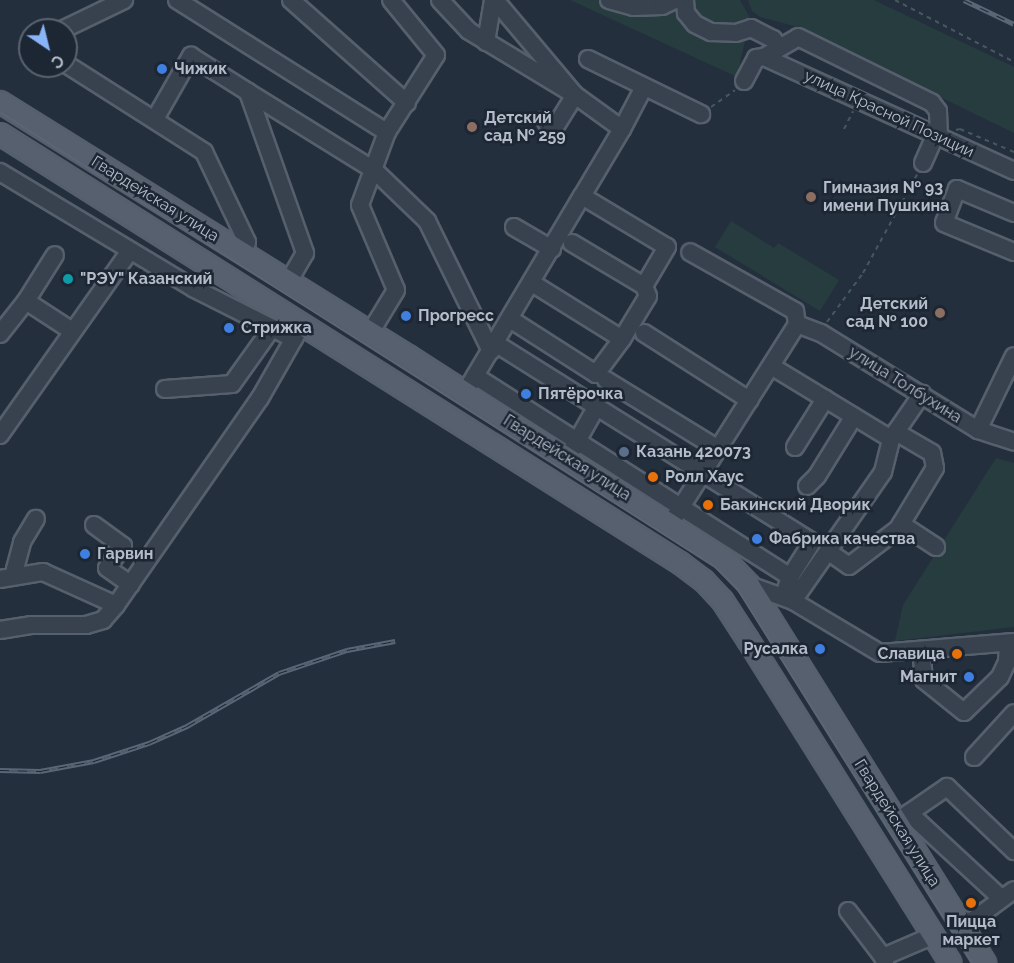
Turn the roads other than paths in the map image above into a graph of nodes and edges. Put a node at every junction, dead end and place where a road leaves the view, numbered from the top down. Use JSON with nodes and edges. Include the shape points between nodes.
{"nodes":[{"id":1,"x":124,"y":0,"type":"edge"},
{"id":2,"x":177,"y":0,"type":"edge"},
{"id":3,"x":291,"y":0,"type":"edge"},
{"id":4,"x":391,"y":0,"type":"edge"},
{"id":5,"x":440,"y":0,"type":"edge"},
{"id":6,"x":494,"y":0,"type":"edge"},
{"id":7,"x":609,"y":0,"type":"edge"},
{"id":8,"x":675,"y":0,"type":"edge"},
{"id":9,"x":685,"y":0,"type":"edge"},
{"id":10,"x":78,"y":22,"type":"edge"},
{"id":11,"x":486,"y":42,"type":"junction"},
{"id":12,"x":779,"y":47,"type":"junction"},
{"id":13,"x":764,"y":57,"type":"junction"},
{"id":14,"x":588,"y":59,"type":"dead end"},
{"id":15,"x":78,"y":71,"type":"edge"},
{"id":16,"x":744,"y":81,"type":"road end"},
{"id":17,"x":644,"y":87,"type":"junction"},
{"id":18,"x":248,"y":92,"type":"junction"},
{"id":19,"x":575,"y":95,"type":"junction"},
{"id":20,"x":0,"y":102,"type":"edge"},
{"id":21,"x":407,"y":103,"type":"junction"},
{"id":22,"x":701,"y":114,"type":"road end"},
{"id":23,"x":155,"y":119,"type":"junction"},
{"id":24,"x":545,"y":120,"type":"dead end"},
{"id":25,"x":622,"y":129,"type":"junction"},
{"id":26,"x":387,"y":132,"type":"junction"},
{"id":27,"x":0,"y":134,"type":"edge"},
{"id":28,"x":937,"y":137,"type":"junction"},
{"id":29,"x":923,"y":163,"type":"road end"},
{"id":30,"x":374,"y":170,"type":"junction"},
{"id":31,"x":1014,"y":171,"type":"edge"},
{"id":32,"x":0,"y":172,"type":"edge"},
{"id":33,"x":582,"y":196,"type":"junction"},
{"id":34,"x":1014,"y":213,"type":"edge"},
{"id":35,"x":514,"y":227,"type":"dead end"},
{"id":36,"x":572,"y":243,"type":"dead end"},
{"id":37,"x":552,"y":249,"type":"junction"},
{"id":38,"x":130,"y":251,"type":"junction"},
{"id":39,"x":690,"y":252,"type":"dead end"},
{"id":40,"x":1014,"y":252,"type":"edge"},
{"id":41,"x":242,"y":254,"type":"junction"},
{"id":42,"x":55,"y":255,"type":"dead end"},
{"id":43,"x":288,"y":282,"type":"junction"},
{"id":44,"x":532,"y":282,"type":"junction"},
{"id":45,"x":644,"y":286,"type":"junction"},
{"id":46,"x":318,"y":300,"type":"junction"},
{"id":47,"x":26,"y":301,"type":"junction"},
{"id":48,"x":510,"y":319,"type":"junction"},
{"id":49,"x":797,"y":324,"type":"junction"},
{"id":50,"x":273,"y":328,"type":"junction"},
{"id":51,"x":72,"y":331,"type":"junction"},
{"id":52,"x":297,"y":332,"type":"junction"},
{"id":53,"x":370,"y":333,"type":"junction"},
{"id":54,"x":644,"y":333,"type":"dead end"},
{"id":55,"x":0,"y":334,"type":"edge"},
{"id":56,"x":622,"y":339,"type":"junction"},
{"id":57,"x":493,"y":347,"type":"junction"},
{"id":58,"x":1014,"y":356,"type":"edge"},
{"id":59,"x":771,"y":366,"type":"junction"},
{"id":60,"x":606,"y":380,"type":"dead end"},
{"id":61,"x":470,"y":385,"type":"junction"},
{"id":62,"x":165,"y":389,"type":"dead end"},
{"id":63,"x":922,"y":394,"type":"junction"},
{"id":64,"x":825,"y":399,"type":"junction"},
{"id":65,"x":749,"y":400,"type":"junction"},
{"id":66,"x":597,"y":406,"type":"junction"},
{"id":67,"x":854,"y":416,"type":"junction"},
{"id":68,"x":978,"y":430,"type":"junction"},
{"id":69,"x":0,"y":435,"type":"edge"},
{"id":70,"x":894,"y":435,"type":"junction"},
{"id":71,"x":1014,"y":442,"type":"edge"},
{"id":72,"x":795,"y":447,"type":"dead end"},
{"id":73,"x":718,"y":449,"type":"junction"},
{"id":74,"x":572,"y":450,"type":"junction"},
{"id":75,"x":704,"y":472,"type":"junction"},
{"id":76,"x":807,"y":486,"type":"dead end"},
{"id":77,"x":676,"y":516,"type":"junction"},
{"id":78,"x":36,"y":519,"type":"dead end"},
{"id":79,"x":901,"y":524,"type":"junction"},
{"id":80,"x":94,"y":525,"type":"dead end"},
{"id":81,"x":936,"y":547,"type":"dead end"},
{"id":82,"x":829,"y":552,"type":"junction"},
{"id":83,"x":8,"y":577,"type":"edge"},
{"id":84,"x":790,"y":577,"type":"junction"},
{"id":85,"x":130,"y":585,"type":"junction"},
{"id":86,"x":748,"y":585,"type":"junction"},
{"id":87,"x":788,"y":598,"type":"junction"},
{"id":88,"x":116,"y":604,"type":"junction"},
{"id":89,"x":0,"y":630,"type":"edge"},
{"id":90,"x":1011,"y":642,"type":"edge"},
{"id":91,"x":921,"y":650,"type":"junction"},
{"id":92,"x":1014,"y":713,"type":"edge"},
{"id":93,"x":974,"y":757,"type":"dead end"},
{"id":94,"x":903,"y":817,"type":"junction"},
{"id":95,"x":1014,"y":851,"type":"edge"},
{"id":96,"x":1009,"y":895,"type":"edge"},
{"id":97,"x":848,"y":910,"type":"dead end"},
{"id":98,"x":958,"y":920,"type":"junction"},
{"id":99,"x":934,"y":935,"type":"junction"},
{"id":100,"x":884,"y":960,"type":"edge"},
{"id":101,"x":951,"y":963,"type":"edge"},
{"id":102,"x":985,"y":963,"type":"edge"}],
"edges":[{"from":1,"to":10,"type":"street"},
{"from":2,"to":26,"type":"street"},
{"from":3,"to":21,"type":"street"},
{"from":4,"to":21,"type":"street","via":[[436,55]]},
{"from":5,"to":11,"type":"street"},
{"from":6,"to":11,"type":"street"},
{"from":6,"to":19,"type":"street"},
{"from":7,"to":8,"type":"street","via":[[633,7],[662,6]]},
{"from":9,"to":12,"type":"street","via":[[686,14],[695,24],[711,32],[736,33],[751,28],[773,39]]},
{"from":11,"to":19,"type":"street"},
{"from":12,"to":13,"type":"street"},
{"from":12,"to":28,"type":"street","via":[[795,37],[802,38],[932,104],[938,111]]},
{"from":13,"to":16,"type":"street","via":[[754,60]]},
{"from":13,"to":28,"type":"street","name":"улица Красной Позиции"},
{"from":14,"to":17,"type":"street"},
{"from":15,"to":23,"type":"street"},
{"from":17,"to":22,"type":"street"},
{"from":17,"to":25,"type":"street"},
{"from":18,"to":23,"type":"street","via":[[191,56]]},
{"from":18,"to":30,"type":"street"},
{"from":18,"to":43,"type":"street","via":[[305,253]]},
{"from":19,"to":24,"type":"street","via":[[552,132]]},
{"from":19,"to":25,"type":"street"},
{"from":20,"to":41,"type":"main road","name":"Гвардейская улица"},
{"from":21,"to":26,"type":"street"},
{"from":23,"to":41,"type":"street","via":[[204,152],[247,242]]},
{"from":25,"to":33,"type":"street"},
{"from":26,"to":30,"type":"street"},
{"from":27,"to":52,"type":"main road","name":"Гвардейская улица"},
{"from":28,"to":29,"type":"street"},
{"from":28,"to":31,"type":"street","name":"улица Красной Позиции"},
{"from":30,"to":53,"type":"street","via":[[360,205],[396,290]]},
{"from":30,"to":57,"type":"street","via":[[428,221]]},
{"from":32,"to":38,"type":"street"},
{"from":33,"to":37,"type":"street"},
{"from":33,"to":45,"type":"street","via":[[667,247]]},
{"from":34,"to":40,"type":"street","via":[[957,189],[944,223]]},
{"from":35,"to":37,"type":"street"},
{"from":36,"to":45,"type":"street"},
{"from":37,"to":44,"type":"street"},
{"from":38,"to":50,"type":"street","via":[[192,288]]},
{"from":38,"to":51,"type":"street"},
{"from":39,"to":49,"type":"street","via":[[795,311]]},
{"from":41,"to":43,"type":"main road","name":"Гвардейская улица"},
{"from":42,"to":47,"type":"street"},
{"from":43,"to":46,"type":"main road","name":"Гвардейская улица"},
{"from":44,"to":48,"type":"street"},
{"from":44,"to":56,"type":"street"},
{"from":45,"to":56,"type":"street","via":[[648,296]]},
{"from":46,"to":52,"type":"main road"},
{"from":46,"to":53,"type":"main road","name":"Гвардейская улица"},
{"from":47,"to":51,"type":"street"},
{"from":47,"to":55,"type":"street"},
{"from":48,"to":56,"type":"street","via":[[596,374]]},
{"from":48,"to":57,"type":"street"},
{"from":49,"to":59,"type":"street"},
{"from":49,"to":63,"type":"street","name":"улица Толбухина","via":[[824,328]]},
{"from":50,"to":52,"type":"street"},
{"from":50,"to":62,"type":"street","via":[[232,384]]},
{"from":51,"to":69,"type":"street"},
{"from":52,"to":85,"type":"street","via":[[260,398]]},
{"from":52,"to":99,"type":"main road","name":"Гвардейская улица","via":[[704,580],[748,640]]},
{"from":53,"to":61,"type":"main road","name":"Гвардейская улица"},
{"from":54,"to":65,"type":"street"},
{"from":57,"to":61,"type":"street"},
{"from":57,"to":66,"type":"street"},
{"from":58,"to":68,"type":"street"},
{"from":59,"to":64,"type":"street"},
{"from":59,"to":65,"type":"street"},
{"from":60,"to":73,"type":"street"},
{"from":61,"to":74,"type":"main road","name":"Гвардейская улица"},
{"from":63,"to":68,"type":"street","name":"улица Толбухина"},
{"from":63,"to":70,"type":"street"},
{"from":64,"to":67,"type":"street"},
{"from":64,"to":72,"type":"street"},
{"from":65,"to":73,"type":"street"},
{"from":66,"to":74,"type":"street"},
{"from":66,"to":75,"type":"street"},
{"from":67,"to":70,"type":"street"},
{"from":67,"to":76,"type":"street"},
{"from":68,"to":71,"type":"street","name":"улица Толбухина"},
{"from":70,"to":79,"type":"street","via":[[933,453],[935,468]]},
{"from":70,"to":82,"type":"street","via":[[883,472]]},
{"from":73,"to":75,"type":"street"},
{"from":74,"to":77,"type":"main road","name":"Гвардейская улица"},
{"from":75,"to":77,"type":"street"},
{"from":75,"to":84,"type":"street","via":[[812,542]]},
{"from":77,"to":84,"type":"street"},
{"from":77,"to":86,"type":"main road","name":"Гвардейская улица"},
{"from":78,"to":83,"type":"street"},
{"from":79,"to":81,"type":"street"},
{"from":79,"to":82,"type":"street","via":[[849,566]]},
{"from":80,"to":85,"type":"street","via":[[123,546],[107,568]]},
{"from":82,"to":87,"type":"street"},
{"from":83,"to":88,"type":"street","via":[[43,572]]},
{"from":84,"to":87,"type":"street"},
{"from":85,"to":88,"type":"street"},
{"from":86,"to":87,"type":"street"},
{"from":86,"to":94,"type":"main road","name":"Гвардейская улица"},
{"from":87,"to":91,"type":"street","via":[[880,653]]},
{"from":88,"to":89,"type":"street","via":[[103,620],[86,625],[31,625]]},
{"from":90,"to":91,"type":"street"},
{"from":90,"to":91,"type":"street","via":[[1000,677],[964,712],[924,680]]},
{"from":92,"to":93,"type":"street"},
{"from":94,"to":95,"type":"street","via":[[947,787]]},
{"from":94,"to":96,"type":"street"},
{"from":94,"to":98,"type":"main road","name":"Гвардейская улица"},
{"from":96,"to":98,"type":"street","via":[[972,921]]},
{"from":97,"to":100,"type":"street"},
{"from":98,"to":99,"type":"main road"},
{"from":98,"to":102,"type":"main road","name":"Гвардейская улица"},
{"from":99,"to":100,"type":"street"},
{"from":99,"to":101,"type":"main road","name":"Гвардейская улица"}]}
